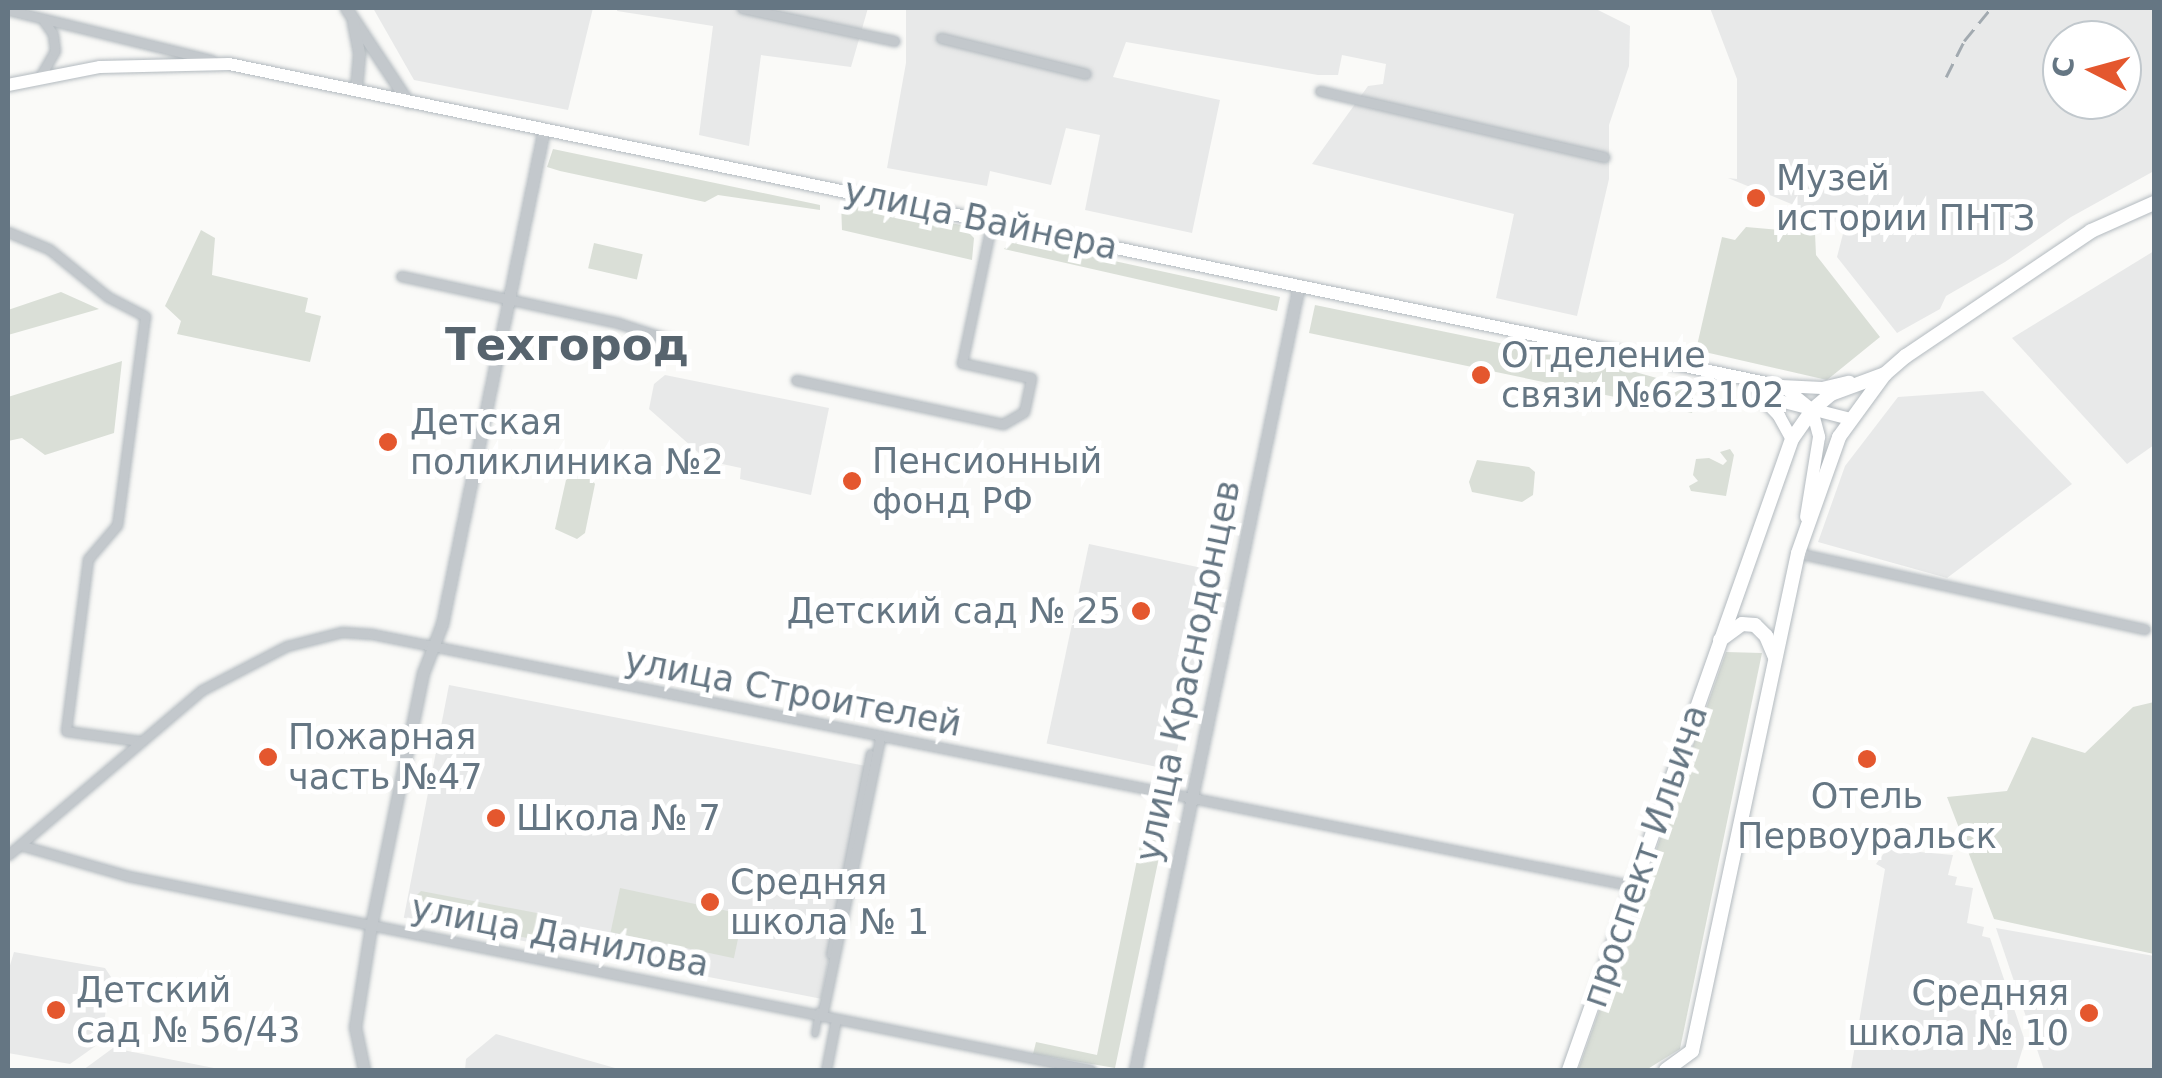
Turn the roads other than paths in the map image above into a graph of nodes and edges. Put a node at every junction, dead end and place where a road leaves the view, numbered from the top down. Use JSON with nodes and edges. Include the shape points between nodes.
{"nodes":[{"id":1,"x":742,"y":8,"type":"edge"},
{"id":2,"x":8,"y":10,"type":"edge"},
{"id":3,"x":349,"y":12,"type":"edge"},
{"id":4,"x":44,"y":21,"type":"junction"},
{"id":5,"x":942,"y":38,"type":"dead end"},
{"id":6,"x":894,"y":41,"type":"dead end"},
{"id":7,"x":229,"y":64,"type":"junction"},
{"id":8,"x":1086,"y":74,"type":"dead end"},
{"id":9,"x":40,"y":76,"type":"junction"},
{"id":10,"x":8,"y":85,"type":"edge"},
{"id":11,"x":356,"y":90,"type":"junction"},
{"id":12,"x":1320,"y":92,"type":"dead end"},
{"id":13,"x":408,"y":102,"type":"junction"},
{"id":14,"x":544,"y":129,"type":"junction"},
{"id":15,"x":1604,"y":157,"type":"dead end"},
{"id":16,"x":2154,"y":203,"type":"edge"},
{"id":17,"x":992,"y":220,"type":"junction"},
{"id":18,"x":8,"y":232,"type":"edge"},
{"id":19,"x":401,"y":276,"type":"dead end"},
{"id":20,"x":1299,"y":285,"type":"junction"},
{"id":21,"x":509,"y":300,"type":"junction"},
{"id":22,"x":670,"y":340,"type":"dead end"},
{"id":23,"x":1732,"y":374,"type":"junction"},
{"id":24,"x":1886,"y":374,"type":"junction"},
{"id":25,"x":796,"y":380,"type":"dead end"},
{"id":26,"x":1747,"y":383,"type":"junction"},
{"id":27,"x":1781,"y":386,"type":"junction"},
{"id":28,"x":1812,"y":410,"type":"junction"},
{"id":29,"x":1850,"y":419,"type":"junction"},
{"id":30,"x":1792,"y":439,"type":"junction"},
{"id":31,"x":1800,"y":546,"type":"junction"},
{"id":32,"x":2150,"y":630,"type":"edge"},
{"id":33,"x":1719,"y":641,"type":"junction"},
{"id":34,"x":432,"y":646,"type":"junction"},
{"id":35,"x":1775,"y":658,"type":"junction"},
{"id":36,"x":880,"y":738,"type":"junction"},
{"id":37,"x":139,"y":741,"type":"junction"},
{"id":38,"x":870,"y":753,"type":"dead end"},
{"id":39,"x":1189,"y":798,"type":"junction"},
{"id":40,"x":20,"y":845,"type":"junction"},
{"id":41,"x":8,"y":856,"type":"edge"},
{"id":42,"x":1633,"y":886,"type":"junction"},
{"id":43,"x":371,"y":926,"type":"junction"},
{"id":44,"x":820,"y":1016,"type":"junction"},
{"id":45,"x":836,"y":1019,"type":"junction"},
{"id":46,"x":815,"y":1034,"type":"dead end"},
{"id":47,"x":1692,"y":1051,"type":"junction"},
{"id":48,"x":364,"y":1070,"type":"edge"},
{"id":49,"x":826,"y":1070,"type":"edge"},
{"id":50,"x":1091,"y":1070,"type":"edge"},
{"id":51,"x":1135,"y":1070,"type":"edge"},
{"id":52,"x":1569,"y":1070,"type":"edge"},
{"id":53,"x":1666,"y":1070,"type":"edge"},
{"id":54,"x":1686,"y":1070,"type":"edge"}],
"edges":[{"from":1,"to":6,"type":"street"},
{"from":2,"to":4,"type":"street","name":"улица Вайнера"},
{"from":3,"to":11,"type":"street","via":[[359,54]]},
{"from":3,"to":13,"type":"street"},
{"from":4,"to":7,"type":"street","name":"улица Вайнера"},
{"from":4,"to":9,"type":"street","via":[[55,51]]},
{"from":5,"to":8,"type":"street"},
{"from":7,"to":9,"type":"main road","name":"улица Вайнера","via":[[100,66]]},
{"from":7,"to":11,"type":"main road","name":"улица Вайнера"},
{"from":9,"to":10,"type":"main road","name":"улица Вайнера"},
{"from":11,"to":13,"type":"main road","name":"улица Вайнера"},
{"from":12,"to":15,"type":"street"},
{"from":13,"to":14,"type":"main road","name":"улица Вайнера"},
{"from":14,"to":17,"type":"main road","name":"улица Вайнера"},
{"from":14,"to":21,"type":"street"},
{"from":16,"to":24,"type":"main road","via":[[2091,232],[2004,286]]},
{"from":17,"to":20,"type":"main road","name":"улица Вайнера"},
{"from":17,"to":25,"type":"street","via":[[962,364],[1031,378],[1024,412],[1003,424]]},
{"from":18,"to":37,"type":"street","via":[[49,249],[108,297],[145,316],[117,525],[88,559],[66,731]]},
{"from":19,"to":21,"type":"street"},
{"from":20,"to":23,"type":"main road","name":"улица Вайнера"},
{"from":20,"to":39,"type":"street","name":"улица Краснодонцев"},
{"from":21,"to":22,"type":"street"},
{"from":21,"to":34,"type":"street"},
{"from":23,"to":26,"type":"main road","name":"улица Вайнера"},
{"from":23,"to":27,"type":"main road","name":"улица Вайнера"},
{"from":24,"to":27,"type":"main road","name":"улица Вайнера","via":[[1822,388]]},
{"from":24,"to":28,"type":"main road","name":"проспект Ильича","via":[[1838,390]]},
{"from":24,"to":29,"type":"main road","name":"проспект Ильича"},
{"from":26,"to":28,"type":"main road","name":"улица Вайнера"},
{"from":26,"to":30,"type":"main road"},
{"from":27,"to":28,"type":"main road"},
{"from":28,"to":29,"type":"main road","name":"улица Вайнера"},
{"from":28,"to":30,"type":"main road","name":"проспект Ильича"},
{"from":28,"to":31,"type":"main road","name":"проспект Ильича","via":[[1820,437]]},
{"from":29,"to":31,"type":"main road","name":"проспект Ильича"},
{"from":30,"to":33,"type":"main road","name":"проспект Ильича"},
{"from":31,"to":32,"type":"street"},
{"from":31,"to":35,"type":"main road","name":"проспект Ильича"},
{"from":33,"to":35,"type":"main road","via":[[1742,624],[1755,625]]},
{"from":33,"to":42,"type":"main road","name":"проспект Ильича"},
{"from":34,"to":36,"type":"street","name":"улица Строителей"},
{"from":34,"to":37,"type":"street","name":"улица Строителей","via":[[342,632],[311,638],[202,690]]},
{"from":34,"to":43,"type":"street"},
{"from":35,"to":47,"type":"main road","name":"проспект Ильича"},
{"from":36,"to":39,"type":"street","name":"улица Строителей"},
{"from":36,"to":44,"type":"street"},
{"from":37,"to":40,"type":"street","name":"улица Строителей"},
{"from":38,"to":44,"type":"street"},
{"from":39,"to":42,"type":"street","name":"улица Строителей"},
{"from":39,"to":51,"type":"street","name":"улица Краснодонцев"},
{"from":40,"to":41,"type":"street","name":"улица Строителей"},
{"from":40,"to":43,"type":"street","name":"улица Данилова","via":[[128,876]]},
{"from":42,"to":52,"type":"main road","name":"проспект Ильича"},
{"from":43,"to":44,"type":"street","name":"улица Данилова"},
{"from":43,"to":48,"type":"street","via":[[355,1027]]},
{"from":44,"to":45,"type":"street","name":"улица Данилова"},
{"from":44,"to":46,"type":"street"},
{"from":45,"to":49,"type":"street"},
{"from":45,"to":50,"type":"street","name":"улица Данилова"},
{"from":47,"to":53,"type":"main road"},
{"from":47,"to":54,"type":"main road","name":"проспект Ильича"}]}
